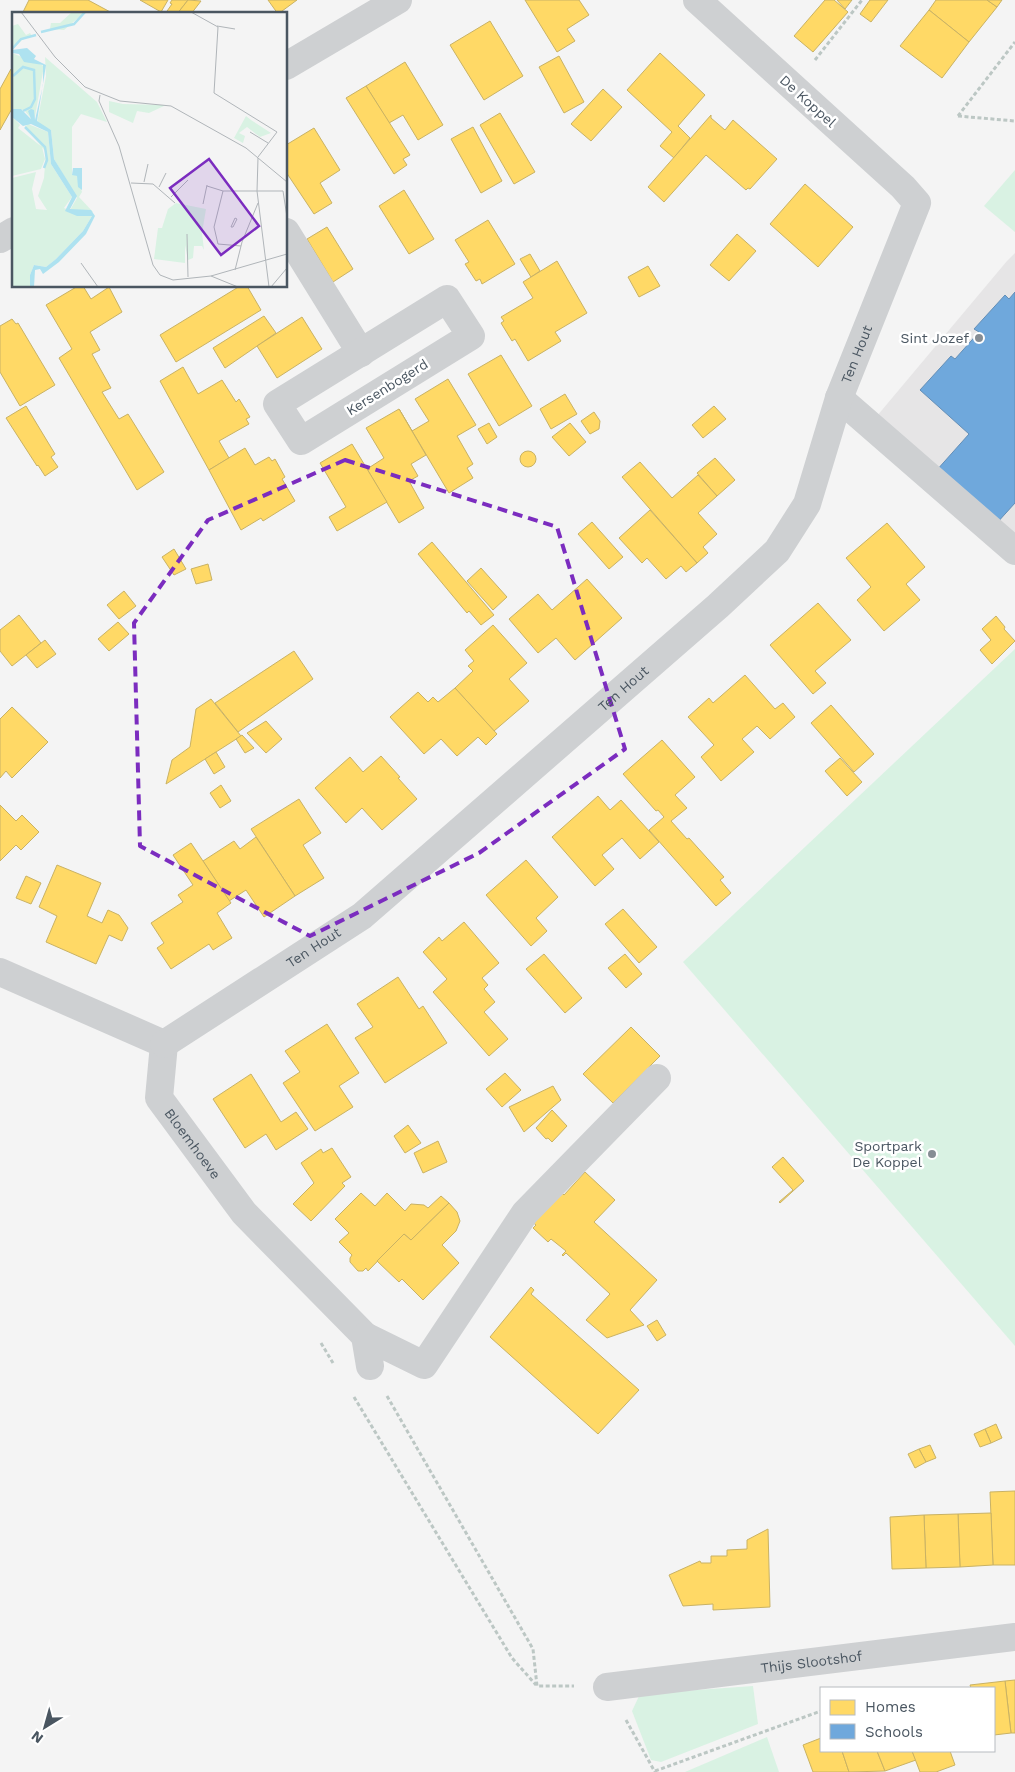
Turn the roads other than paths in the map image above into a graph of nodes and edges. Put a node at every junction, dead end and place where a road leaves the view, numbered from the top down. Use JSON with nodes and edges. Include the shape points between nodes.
{"nodes":[{"id":1,"x":398,"y":0,"type":"edge"},
{"id":2,"x":696,"y":0,"type":"edge"},
{"id":3,"x":288,"y":65,"type":"edge"},
{"id":4,"x":917,"y":203,"type":"joint"},
{"id":5,"x":12,"y":232,"type":"edge"},
{"id":6,"x":288,"y":235,"type":"edge"},
{"id":7,"x":0,"y":240,"type":"edge"},
{"id":8,"x":361,"y":353,"type":"junction"},
{"id":9,"x":839,"y":398,"type":"junction"},
{"id":10,"x":1015,"y":551,"type":"edge"},
{"id":11,"x":0,"y":972,"type":"edge"},
{"id":12,"x":164,"y":1044,"type":"junction"},
{"id":13,"x":656,"y":1078,"type":"dead end"},
{"id":14,"x":365,"y":1336,"type":"junction"},
{"id":15,"x":370,"y":1366,"type":"road end"},
{"id":16,"x":1015,"y":1637,"type":"edge"},
{"id":17,"x":608,"y":1687,"type":"road end"}],
"edges":[{"from":1,"to":3,"type":"street"},
{"from":2,"to":4,"type":"street","name":"De Koppel"},
{"from":4,"to":9,"type":"street","name":"Ten Hout"},
{"from":5,"to":7,"type":"street"},
{"from":6,"to":8,"type":"street"},
{"from":8,"to":8,"type":"street","name":"Kersenbogerd","via":[[447,299],[471,336],[301,441],[277,404]]},
{"from":9,"to":10,"type":"street"},
{"from":9,"to":12,"type":"street","name":"Ten Hout","via":[[807,504],[770,557],[362,916]]},
{"from":11,"to":12,"type":"street"},
{"from":12,"to":14,"type":"street","name":"Bloemhoeve","via":[[159,1098],[244,1213]]},
{"from":13,"to":14,"type":"street","via":[[525,1214],[424,1364]]},
{"from":14,"to":15,"type":"street"},
{"from":16,"to":17,"type":"street","name":"Thijs Slootshof"}]}
